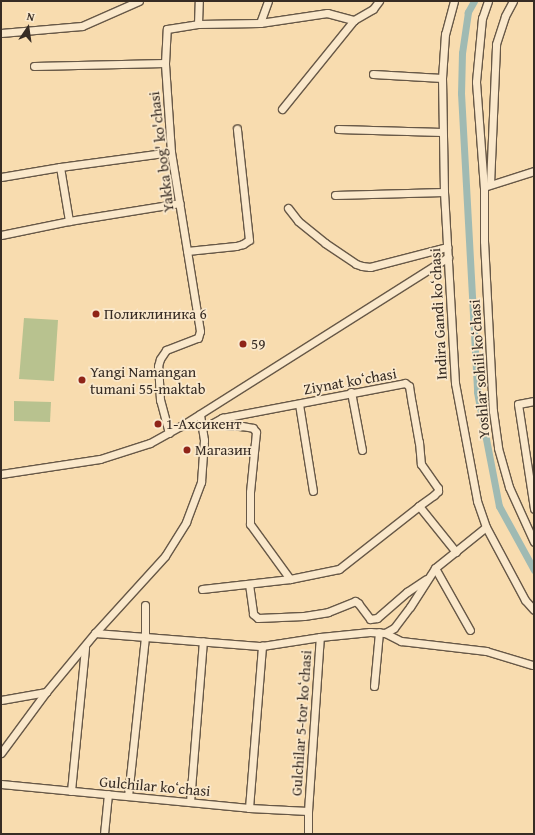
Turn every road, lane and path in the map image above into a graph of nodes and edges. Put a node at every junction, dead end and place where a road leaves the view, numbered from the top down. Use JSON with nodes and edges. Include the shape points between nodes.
{"nodes":[{"id":1,"x":139,"y":1,"type":"edge"},
{"id":2,"x":199,"y":1,"type":"edge"},
{"id":3,"x":268,"y":1,"type":"edge"},
{"id":4,"x":379,"y":1,"type":"edge"},
{"id":5,"x":454,"y":1,"type":"edge"},
{"id":6,"x":488,"y":1,"type":"edge"},
{"id":7,"x":513,"y":1,"type":"edge"},
{"id":8,"x":354,"y":20,"type":"junction"},
{"id":9,"x":260,"y":23,"type":"junction"},
{"id":10,"x":198,"y":24,"type":"junction"},
{"id":11,"x":1,"y":33,"type":"edge"},
{"id":12,"x":165,"y":64,"type":"junction"},
{"id":13,"x":34,"y":66,"type":"dead end"},
{"id":14,"x":373,"y":74,"type":"dead end"},
{"id":15,"x":442,"y":78,"type":"junction"},
{"id":16,"x":282,"y":108,"type":"dead end"},
{"id":17,"x":238,"y":128,"type":"dead end"},
{"id":18,"x":338,"y":129,"type":"dead end"},
{"id":19,"x":442,"y":132,"type":"junction"},
{"id":20,"x":171,"y":152,"type":"junction"},
{"id":21,"x":60,"y":167,"type":"junction"},
{"id":22,"x":534,"y":171,"type":"edge"},
{"id":23,"x":1,"y":177,"type":"edge"},
{"id":24,"x":487,"y":186,"type":"junction"},
{"id":25,"x":444,"y":192,"type":"junction"},
{"id":26,"x":335,"y":196,"type":"dead end"},
{"id":27,"x":180,"y":203,"type":"junction"},
{"id":28,"x":288,"y":208,"type":"dead end"},
{"id":29,"x":69,"y":221,"type":"junction"},
{"id":30,"x":1,"y":235,"type":"edge"},
{"id":31,"x":447,"y":247,"type":"junction"},
{"id":32,"x":187,"y":251,"type":"junction"},
{"id":33,"x":448,"y":257,"type":"junction"},
{"id":34,"x":351,"y":392,"type":"junction"},
{"id":35,"x":534,"y":401,"type":"edge"},
{"id":36,"x":299,"y":404,"type":"junction"},
{"id":37,"x":200,"y":414,"type":"junction"},
{"id":38,"x":202,"y":424,"type":"junction"},
{"id":39,"x":211,"y":424,"type":"junction"},
{"id":40,"x":169,"y":433,"type":"junction"},
{"id":41,"x":362,"y":450,"type":"dead end"},
{"id":42,"x":1,"y":474,"type":"edge"},
{"id":43,"x":313,"y":490,"type":"dead end"},
{"id":44,"x":419,"y":506,"type":"junction"},
{"id":45,"x":534,"y":509,"type":"edge"},
{"id":46,"x":486,"y":527,"type":"junction"},
{"id":47,"x":534,"y":542,"type":"edge"},
{"id":48,"x":456,"y":552,"type":"junction"},
{"id":49,"x":436,"y":568,"type":"junction"},
{"id":50,"x":431,"y":576,"type":"junction"},
{"id":51,"x":290,"y":579,"type":"junction"},
{"id":52,"x":248,"y":584,"type":"junction"},
{"id":53,"x":202,"y":589,"type":"dead end"},
{"id":54,"x":145,"y":605,"type":"dead end"},
{"id":55,"x":534,"y":610,"type":"edge"},
{"id":56,"x":470,"y":630,"type":"dead end"},
{"id":57,"x":95,"y":633,"type":"junction"},
{"id":58,"x":382,"y":633,"type":"junction"},
{"id":59,"x":144,"y":636,"type":"junction"},
{"id":60,"x":320,"y":637,"type":"junction"},
{"id":61,"x":203,"y":642,"type":"junction"},
{"id":62,"x":262,"y":646,"type":"junction"},
{"id":63,"x":85,"y":647,"type":"junction"},
{"id":64,"x":532,"y":665,"type":"dead end"},
{"id":65,"x":374,"y":686,"type":"dead end"},
{"id":66,"x":46,"y":692,"type":"junction"},
{"id":67,"x":1,"y":700,"type":"edge"},
{"id":68,"x":1,"y":753,"type":"edge"},
{"id":69,"x":1,"y":784,"type":"edge"},
{"id":70,"x":71,"y":791,"type":"junction"},
{"id":71,"x":108,"y":794,"type":"junction"},
{"id":72,"x":128,"y":796,"type":"junction"},
{"id":73,"x":190,"y":802,"type":"junction"},
{"id":74,"x":249,"y":808,"type":"junction"},
{"id":75,"x":308,"y":811,"type":"junction"},
{"id":76,"x":104,"y":834,"type":"edge"},
{"id":77,"x":308,"y":834,"type":"edge"}],
"edges":[{"from":1,"to":11,"type":"street","via":[[82,26]]},
{"from":2,"to":10,"type":"street"},
{"from":3,"to":9,"type":"street"},
{"from":4,"to":8,"type":"street","via":[[373,9]]},
{"from":5,"to":15,"type":"street","name":"Indira Gandi koʻchasi","via":[[445,34]]},
{"from":6,"to":24,"type":"street","name":"Yoshlar sohili koʻchasi","via":[[482,18],[476,82]]},
{"from":7,"to":24,"type":"street","name":"Yoshlar sohili koʻchasi","via":[[496,44]]},
{"from":8,"to":9,"type":"street","name":"Yakka bog' ko'chasi","via":[[327,13]]},
{"from":8,"to":16,"type":"street"},
{"from":9,"to":10,"type":"street","name":"Yakka bog' ko'chasi"},
{"from":10,"to":12,"type":"street","name":"Yakka bog' ko'chasi","via":[[167,29]]},
{"from":12,"to":13,"type":"street"},
{"from":12,"to":20,"type":"street","name":"Yakka bog' ko'chasi"},
{"from":14,"to":15,"type":"street"},
{"from":15,"to":19,"type":"street","name":"Indira Gandi koʻchasi"},
{"from":17,"to":32,"type":"street","via":[[248,240],[236,246]]},
{"from":18,"to":19,"type":"street"},
{"from":19,"to":25,"type":"street","name":"Indira Gandi koʻchasi"},
{"from":20,"to":21,"type":"street"},
{"from":20,"to":27,"type":"street","name":"Yakka bog' ko'chasi"},
{"from":21,"to":23,"type":"street"},
{"from":21,"to":29,"type":"street"},
{"from":22,"to":24,"type":"street"},
{"from":24,"to":47,"type":"street","name":"Yoshlar sohili koʻchasi","via":[[484,240],[498,448],[510,487]]},
{"from":25,"to":26,"type":"street"},
{"from":25,"to":31,"type":"street","name":"Indira Gandi koʻchasi"},
{"from":27,"to":29,"type":"street"},
{"from":27,"to":32,"type":"street","name":"Yakka bog' ko'chasi"},
{"from":28,"to":31,"type":"street","via":[[298,221],[325,243],[362,266],[370,267]]},
{"from":29,"to":30,"type":"street"},
{"from":31,"to":33,"type":"street","name":"Indira Gandi koʻchasi"},
{"from":32,"to":40,"type":"street","name":"Yakka bog' ko'chasi","via":[[200,331],[198,338],[166,350],[160,359],[160,400]]},
{"from":33,"to":37,"type":"street"},
{"from":33,"to":46,"type":"street","name":"Indira Gandi koʻchasi","via":[[455,383],[477,502]]},
{"from":34,"to":36,"type":"street","name":"Ziynat koʻchasi"},
{"from":34,"to":41,"type":"street"},
{"from":34,"to":44,"type":"street","name":"Ziynat koʻchasi","via":[[405,383],[409,386],[419,442],[420,464],[438,488],[434,495]]},
{"from":35,"to":45,"type":"street","via":[[518,404]]},
{"from":36,"to":39,"type":"street","name":"Ziynat koʻchasi","via":[[222,418]]},
{"from":36,"to":43,"type":"street"},
{"from":37,"to":38,"type":"street"},
{"from":37,"to":40,"type":"street"},
{"from":38,"to":39,"type":"street","name":"Ziynat koʻchasi"},
{"from":38,"to":57,"type":"street","via":[[204,440],[201,482],[186,522],[165,556]]},
{"from":39,"to":51,"type":"street","name":"Ziynat koʻchasi","via":[[242,426],[253,428],[256,432],[250,492],[250,524]]},
{"from":40,"to":42,"type":"street","via":[[150,443],[100,459]]},
{"from":44,"to":48,"type":"street"},
{"from":44,"to":51,"type":"street","name":"Ziynat koʻchasi","via":[[339,569]]},
{"from":46,"to":48,"type":"street"},
{"from":46,"to":55,"type":"street","name":"Indira Gandi koʻchasi","via":[[525,600]]},
{"from":48,"to":49,"type":"street"},
{"from":49,"to":50,"type":"street"},
{"from":49,"to":56,"type":"street"},
{"from":50,"to":52,"type":"street","via":[[407,592],[382,615],[370,619],[355,601],[328,612],[258,618],[253,614]]},
{"from":50,"to":58,"type":"street","via":[[398,623]]},
{"from":51,"to":52,"type":"street","name":"Ziynat koʻchasi"},
{"from":52,"to":53,"type":"street","name":"Ziynat koʻchasi"},
{"from":54,"to":59,"type":"street"},
{"from":57,"to":59,"type":"street"},
{"from":57,"to":63,"type":"street"},
{"from":58,"to":60,"type":"street"},
{"from":58,"to":64,"type":"street","via":[[402,641],[486,651]]},
{"from":58,"to":65,"type":"street"},
{"from":59,"to":61,"type":"street"},
{"from":59,"to":72,"type":"street"},
{"from":60,"to":62,"type":"street"},
{"from":60,"to":75,"type":"street","name":"Gulchilar 5-tor koʻchasi"},
{"from":61,"to":62,"type":"street"},
{"from":61,"to":73,"type":"street"},
{"from":62,"to":74,"type":"street"},
{"from":63,"to":66,"type":"street"},
{"from":63,"to":70,"type":"street"},
{"from":66,"to":67,"type":"street"},
{"from":66,"to":68,"type":"street"},
{"from":69,"to":70,"type":"street","name":"Gulchilar koʻchasi"},
{"from":70,"to":71,"type":"street","name":"Gulchilar koʻchasi"},
{"from":71,"to":72,"type":"street","name":"Gulchilar koʻchasi"},
{"from":71,"to":76,"type":"street"},
{"from":72,"to":73,"type":"street","name":"Gulchilar koʻchasi"},
{"from":73,"to":74,"type":"street","name":"Gulchilar koʻchasi"},
{"from":74,"to":75,"type":"street","name":"Gulchilar koʻchasi"},
{"from":75,"to":77,"type":"street","name":"Gulchilar 5-tor koʻchasi"}]}
